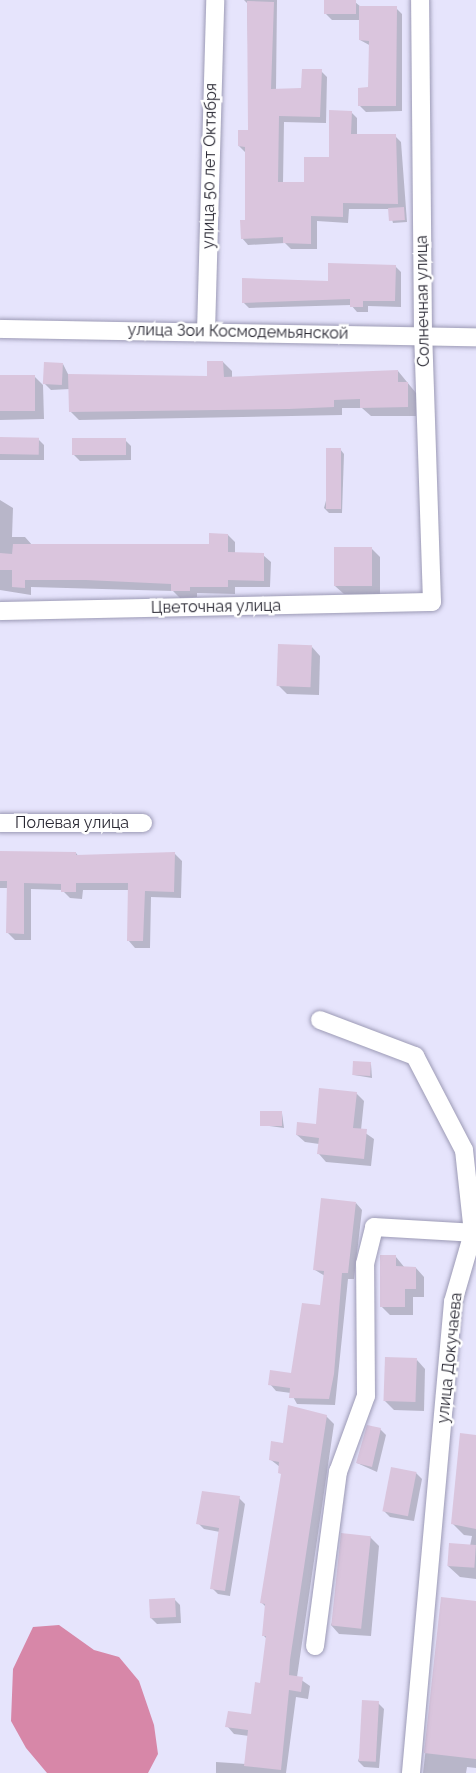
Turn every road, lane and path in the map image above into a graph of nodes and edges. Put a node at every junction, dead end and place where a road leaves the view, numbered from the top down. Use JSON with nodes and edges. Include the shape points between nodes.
{"nodes":[{"id":1,"x":214,"y":0,"type":"edge"},
{"id":2,"x":420,"y":0,"type":"edge"},
{"id":3,"x":0,"y":329,"type":"edge"},
{"id":4,"x":206,"y":333,"type":"junction"},
{"id":5,"x":423,"y":334,"type":"junction"},
{"id":6,"x":476,"y":337,"type":"edge"},
{"id":7,"x":432,"y":602,"type":"joint"},
{"id":8,"x":0,"y":611,"type":"edge"},
{"id":9,"x":0,"y":823,"type":"edge"},
{"id":10,"x":143,"y":823,"type":"dead end"},
{"id":11,"x":320,"y":1020,"type":"dead end"},
{"id":12,"x":474,"y":1233,"type":"edge"},
{"id":13,"x":315,"y":1646,"type":"dead end"},
{"id":14,"x":411,"y":1773,"type":"edge"}],
"edges":[{"from":1,"to":4,"type":"street","name":"улица 50 лет Октября"},
{"from":2,"to":5,"type":"street","name":"Солнечная улица"},
{"from":3,"to":4,"type":"street","name":"улица Зои Космодемьянской"},
{"from":4,"to":5,"type":"street","name":"улица Зои Космодемьянской"},
{"from":5,"to":6,"type":"street","name":"улица Зои Космодемьянской"},
{"from":5,"to":7,"type":"street","name":"Солнечная улица"},
{"from":7,"to":8,"type":"street","name":"Цветочная улица"},
{"from":9,"to":10,"type":"street","name":"Полевая улица"},
{"from":11,"to":12,"type":"street","name":"улица Докучаева","via":[[415,1056],[464,1150]]},
{"from":12,"to":13,"type":"street","via":[[374,1227],[365,1264],[366,1396],[338,1472]]},
{"from":12,"to":14,"type":"street","name":"улица Докучаева","via":[[453,1302]]}]}
